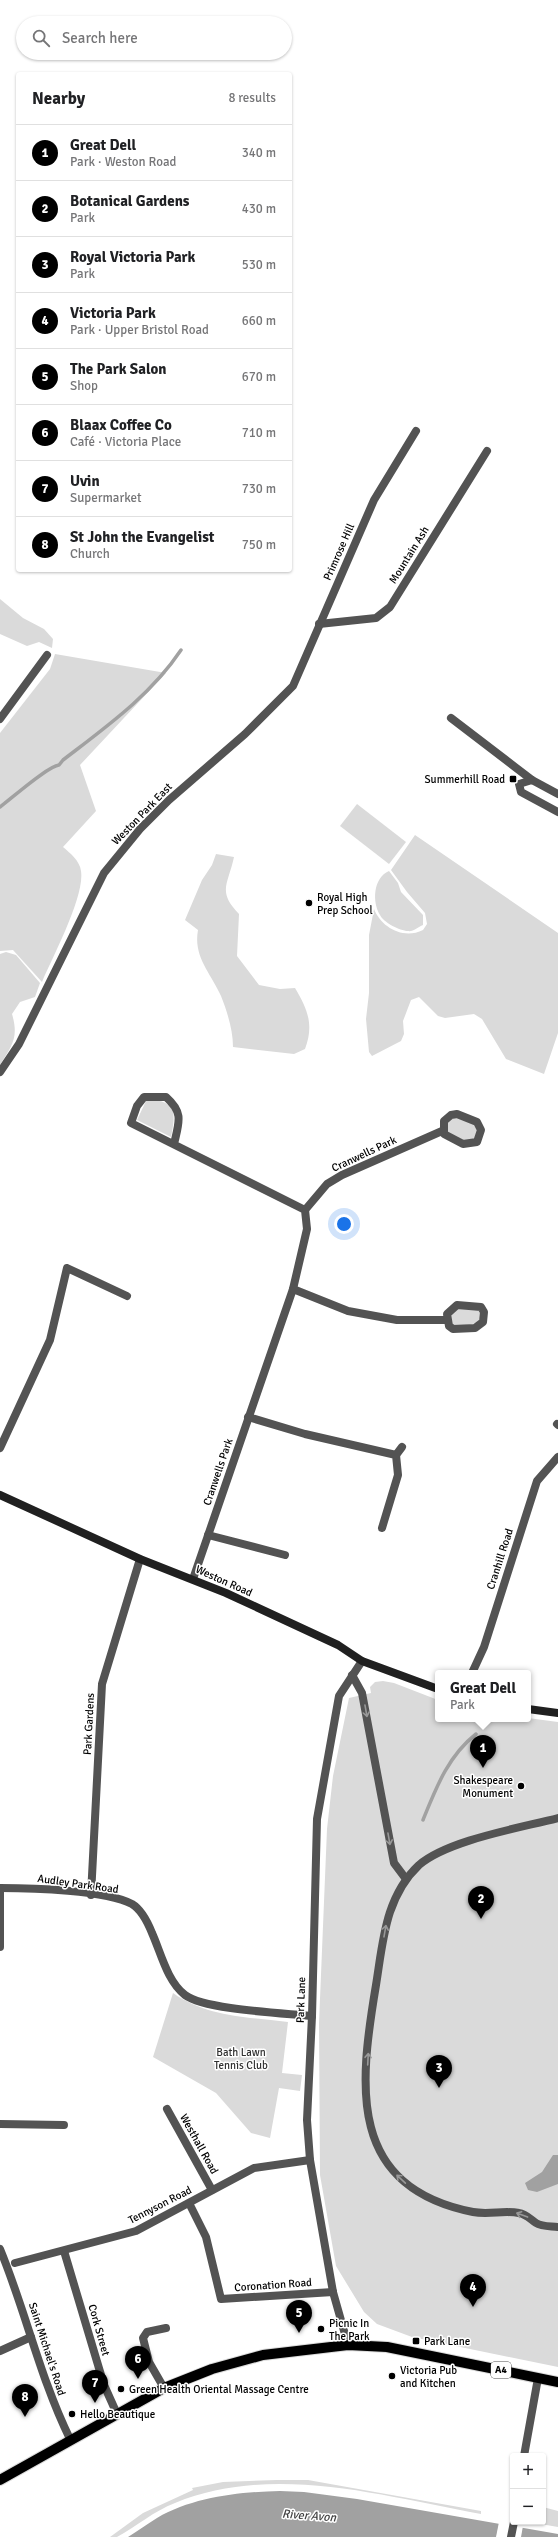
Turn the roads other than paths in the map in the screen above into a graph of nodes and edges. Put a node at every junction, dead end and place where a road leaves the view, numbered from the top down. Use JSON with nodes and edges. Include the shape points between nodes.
{"nodes":[{"id":1,"x":416,"y":431,"type":"dead end"},
{"id":2,"x":488,"y":451,"type":"dead end"},
{"id":3,"x":319,"y":624,"type":"junction"},
{"id":4,"x":47,"y":655,"type":"dead end"},
{"id":5,"x":293,"y":686,"type":"joint"},
{"id":6,"x":451,"y":718,"type":"dead end"},
{"id":7,"x":0,"y":719,"type":"edge"},
{"id":8,"x":532,"y":780,"type":"junction"},
{"id":9,"x":558,"y":794,"type":"edge"},
{"id":10,"x":558,"y":812,"type":"edge"},
{"id":11,"x":0,"y":1072,"type":"edge"},
{"id":12,"x":442,"y":1131,"type":"junction"},
{"id":13,"x":174,"y":1144,"type":"junction"},
{"id":14,"x":305,"y":1210,"type":"junction"},
{"id":15,"x":293,"y":1289,"type":"junction"},
{"id":16,"x":127,"y":1296,"type":"dead end"},
{"id":17,"x":447,"y":1320,"type":"junction"},
{"id":18,"x":248,"y":1417,"type":"junction"},
{"id":19,"x":402,"y":1447,"type":"dead end"},
{"id":20,"x":0,"y":1448,"type":"edge"},
{"id":21,"x":396,"y":1456,"type":"junction"},
{"id":22,"x":558,"y":1457,"type":"edge"},
{"id":23,"x":0,"y":1495,"type":"edge"},
{"id":24,"x":382,"y":1528,"type":"dead end"},
{"id":25,"x":208,"y":1535,"type":"junction"},
{"id":26,"x":285,"y":1555,"type":"dead end"},
{"id":27,"x":140,"y":1559,"type":"junction"},
{"id":28,"x":193,"y":1579,"type":"junction"},
{"id":29,"x":362,"y":1661,"type":"junction"},
{"id":30,"x":473,"y":1670,"type":"edge"},
{"id":31,"x":352,"y":1675,"type":"junction"},
{"id":32,"x":435,"y":1687,"type":"edge"},
{"id":33,"x":531,"y":1709,"type":"edge"},
{"id":34,"x":558,"y":1713,"type":"edge"},
{"id":35,"x":558,"y":1818,"type":"edge"},
{"id":36,"x":406,"y":1879,"type":"junction"},
{"id":37,"x":0,"y":1888,"type":"edge"},
{"id":38,"x":91,"y":1895,"type":"junction"},
{"id":39,"x":0,"y":1947,"type":"edge"},
{"id":40,"x":312,"y":2016,"type":"junction"},
{"id":41,"x":167,"y":2109,"type":"dead end"},
{"id":42,"x":0,"y":2124,"type":"edge"},
{"id":43,"x":64,"y":2125,"type":"dead end"},
{"id":44,"x":310,"y":2160,"type":"junction"},
{"id":45,"x":212,"y":2190,"type":"junction"},
{"id":46,"x":189,"y":2203,"type":"junction"},
{"id":47,"x":558,"y":2227,"type":"edge"},
{"id":48,"x":0,"y":2249,"type":"edge"},
{"id":49,"x":64,"y":2251,"type":"junction"},
{"id":50,"x":15,"y":2263,"type":"dead end"},
{"id":51,"x":333,"y":2292,"type":"junction"},
{"id":52,"x":166,"y":2328,"type":"dead end"},
{"id":53,"x":31,"y":2337,"type":"junction"},
{"id":54,"x":348,"y":2345,"type":"junction"},
{"id":55,"x":0,"y":2351,"type":"edge"},
{"id":56,"x":538,"y":2378,"type":"junction"},
{"id":57,"x":558,"y":2382,"type":"edge"},
{"id":58,"x":164,"y":2388,"type":"junction"},
{"id":59,"x":117,"y":2414,"type":"junction"},
{"id":60,"x":70,"y":2439,"type":"junction"},
{"id":61,"x":525,"y":2453,"type":"edge"},
{"id":62,"x":0,"y":2480,"type":"edge"},
{"id":63,"x":513,"y":2525,"type":"edge"},
{"id":64,"x":511,"y":2537,"type":"edge"}],
"edges":[{"from":1,"to":3,"type":"street","name":"Primrose Hill","via":[[374,500]]},
{"from":2,"to":3,"type":"street","name":"Mountain Ash","via":[[390,607],[376,618]]},
{"from":3,"to":5,"type":"street","name":"Primrose Hill"},
{"from":4,"to":7,"type":"street"},
{"from":5,"to":11,"type":"street","name":"Weston Park East","via":[[245,734],[169,800],[120,852],[104,873],[19,1044]]},
{"from":6,"to":8,"type":"street"},
{"from":8,"to":9,"type":"street"},
{"from":8,"to":10,"type":"street","via":[[520,784],[521,792]]},
{"from":12,"to":12,"type":"street","via":[[447,1117],[457,1114],[477,1122],[481,1130],[477,1142],[470,1144],[447,1137]]},
{"from":12,"to":14,"type":"street","name":"Cranwells Park","via":[[342,1175],[328,1184]]},
{"from":13,"to":13,"type":"street","via":[[179,1118],[176,1106],[166,1097],[144,1097],[137,1106],[131,1123]]},
{"from":13,"to":14,"type":"street"},
{"from":14,"to":15,"type":"street","name":"Cranwells Park","via":[[307,1229]]},
{"from":15,"to":17,"type":"street","via":[[348,1311],[397,1320]]},
{"from":15,"to":18,"type":"street","name":"Cranwells Park"},
{"from":16,"to":20,"type":"street","via":[[67,1268],[50,1340]]},
{"from":17,"to":17,"type":"street","via":[[450,1310],[457,1305],[476,1305],[484,1312],[483,1322],[475,1328],[453,1329]]},
{"from":18,"to":21,"type":"street"},
{"from":18,"to":25,"type":"street","name":"Cranwells Park"},
{"from":19,"to":21,"type":"street"},
{"from":21,"to":24,"type":"street","via":[[398,1475]]},
{"from":22,"to":30,"type":"street","name":"Cranhill Road","via":[[538,1481],[484,1647]]},
{"from":23,"to":27,"type":"street","name":"Weston Road"},
{"from":25,"to":26,"type":"street"},
{"from":25,"to":28,"type":"street","name":"Cranwells Park"},
{"from":27,"to":28,"type":"street","name":"Weston Road"},
{"from":27,"to":38,"type":"street","name":"Park Gardens","via":[[102,1684]]},
{"from":28,"to":29,"type":"street","name":"Weston Road","via":[[338,1645]]},
{"from":29,"to":31,"type":"street","name":"Park Lane"},
{"from":29,"to":32,"type":"street","name":"Weston Road"},
{"from":31,"to":36,"type":"street","one_way":true,"via":[[362,1693],[394,1863]]},
{"from":31,"to":40,"type":"street","name":"Park Lane","via":[[339,1696],[317,1818]]},
{"from":33,"to":34,"type":"street"},
{"from":35,"to":36,"type":"street","via":[[461,1844],[421,1864]]},
{"from":47,"to":36,"type":"street","one_way":true,"via":[[543,2226],[518,2213],[490,2215],[472,2212],[430,2199],[413,2190],[390,2168],[369,2126],[366,2106],[373,2002],[389,1911]]},
{"from":37,"to":38,"type":"street","name":"Audley Park Road","via":[[45,1889]]},
{"from":37,"to":39,"type":"street"},
{"from":38,"to":40,"type":"street","name":"Audley Park Road","via":[[132,1905],[145,1917],[170,1976],[185,1995],[222,2006]]},
{"from":40,"to":44,"type":"street","name":"Park Lane","via":[[307,2120]]},
{"from":41,"to":45,"type":"street","name":"Westhall Road"},
{"from":42,"to":43,"type":"street"},
{"from":44,"to":45,"type":"street","name":"Tennyson Road","via":[[254,2168]]},
{"from":44,"to":51,"type":"street","name":"Park Lane"},
{"from":45,"to":46,"type":"street","name":"Tennyson Road"},
{"from":46,"to":49,"type":"street","name":"Tennyson Road","via":[[136,2231]]},
{"from":46,"to":51,"type":"street","name":"Coronation Road","via":[[206,2237],[221,2299]]},
{"from":48,"to":53,"type":"street","name":"Saint Michael's Road"},
{"from":49,"to":50,"type":"street","name":"Tennyson Road"},
{"from":49,"to":59,"type":"street","name":"Cork Street","via":[[104,2385]]},
{"from":51,"to":54,"type":"street","name":"Park Lane"},
{"from":52,"to":58,"type":"street","via":[[147,2332],[143,2338],[148,2362]]},
{"from":53,"to":55,"type":"street"},
{"from":53,"to":60,"type":"street","name":"Saint Michael's Road","via":[[53,2404]]},
{"from":54,"to":56,"type":"main road","number":"A4","via":[[416,2351]]},
{"from":54,"to":58,"type":"main road","number":"A4","via":[[256,2357],[212,2369]]},
{"from":56,"to":57,"type":"main road","number":"A4"},
{"from":56,"to":61,"type":"street"},
{"from":58,"to":59,"type":"main road","number":"A4"},
{"from":59,"to":60,"type":"main road","number":"A4"},
{"from":60,"to":62,"type":"main road","number":"A4"},
{"from":63,"to":64,"type":"street"}]}
